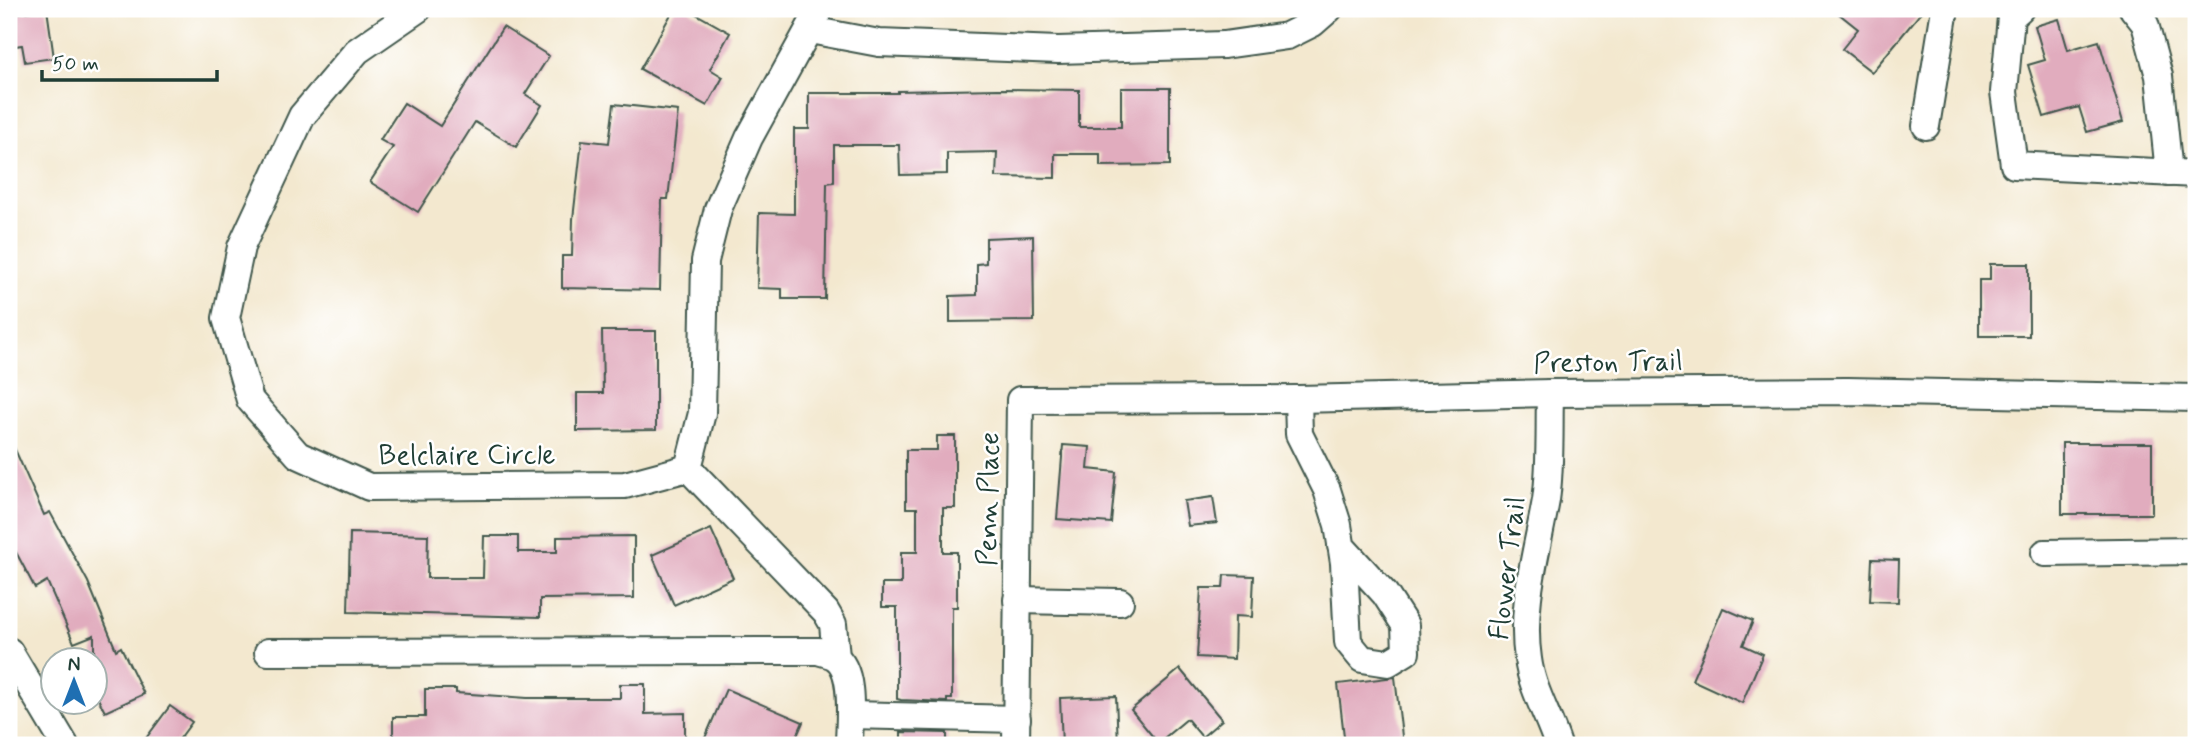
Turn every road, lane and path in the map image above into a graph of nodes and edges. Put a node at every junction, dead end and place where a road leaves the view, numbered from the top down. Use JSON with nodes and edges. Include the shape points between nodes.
{"nodes":[{"id":1,"x":418,"y":9,"type":"edge"},
{"id":2,"x":1329,"y":9,"type":"edge"},
{"id":3,"x":1945,"y":9,"type":"edge"},
{"id":4,"x":2020,"y":9,"type":"edge"},
{"id":5,"x":2133,"y":9,"type":"edge"},
{"id":6,"x":815,"y":19,"type":"edge"},
{"id":7,"x":1926,"y":126,"type":"dead end"},
{"id":8,"x":2169,"y":173,"type":"junction"},
{"id":9,"x":2196,"y":174,"type":"edge"},
{"id":10,"x":1550,"y":393,"type":"junction"},
{"id":11,"x":2196,"y":398,"type":"edge"},
{"id":12,"x":1298,"y":399,"type":"junction"},
{"id":13,"x":1020,"y":400,"type":"joint"},
{"id":14,"x":688,"y":468,"type":"junction"},
{"id":15,"x":1341,"y":546,"type":"dead end"},
{"id":16,"x":2196,"y":551,"type":"edge"},
{"id":17,"x":2045,"y":553,"type":"dead end"},
{"id":18,"x":1017,"y":600,"type":"junction"},
{"id":19,"x":1120,"y":601,"type":"dead end"},
{"id":20,"x":9,"y":651,"type":"edge"},
{"id":21,"x":268,"y":652,"type":"dead end"},
{"id":22,"x":836,"y":657,"type":"junction"},
{"id":23,"x":849,"y":715,"type":"junction"},
{"id":24,"x":1017,"y":719,"type":"junction"},
{"id":25,"x":65,"y":745,"type":"edge"},
{"id":26,"x":849,"y":745,"type":"edge"},
{"id":27,"x":1016,"y":745,"type":"edge"},
{"id":28,"x":1558,"y":745,"type":"edge"}],
"edges":[{"from":1,"to":14,"type":"street","name":"Belclaire Circle","via":[[357,51],[302,116],[241,247],[226,318],[250,400],[298,455],[369,487],[625,485]]},
{"from":2,"to":6,"type":"street","via":[[1287,36],[1224,45],[1058,50],[879,43]]},
{"from":3,"to":7,"type":"street"},
{"from":4,"to":8,"type":"street","via":[[2011,17],[2004,92],[2014,165]]},
{"from":5,"to":8,"type":"street","via":[[2145,24],[2159,76]]},
{"from":6,"to":14,"type":"street","via":[[748,138],[718,209],[705,261],[702,413]]},
{"from":8,"to":9,"type":"street"},
{"from":10,"to":11,"type":"street","name":"Preston Trail","via":[[1848,391]]},
{"from":10,"to":12,"type":"street","name":"Preston Trail"},
{"from":10,"to":28,"type":"street","name":"Flower Trail","via":[[1546,498],[1533,559],[1526,636],[1534,687]]},
{"from":12,"to":13,"type":"street","name":"Preston Trail"},
{"from":12,"to":15,"type":"street","via":[[1299,434],[1327,490]]},
{"from":13,"to":18,"type":"street","name":"Penn Place"},
{"from":14,"to":22,"type":"street","via":[[826,612],[833,624]]},
{"from":16,"to":17,"type":"street"},
{"from":18,"to":19,"type":"street","name":"Penn Place"},
{"from":18,"to":24,"type":"street","name":"Penn Place"},
{"from":20,"to":25,"type":"street"},
{"from":21,"to":22,"type":"street","via":[[819,651]]},
{"from":22,"to":23,"type":"street","via":[[847,673]]},
{"from":23,"to":24,"type":"street"},
{"from":23,"to":26,"type":"street"},
{"from":24,"to":27,"type":"street","name":"Penn Place"}]}
